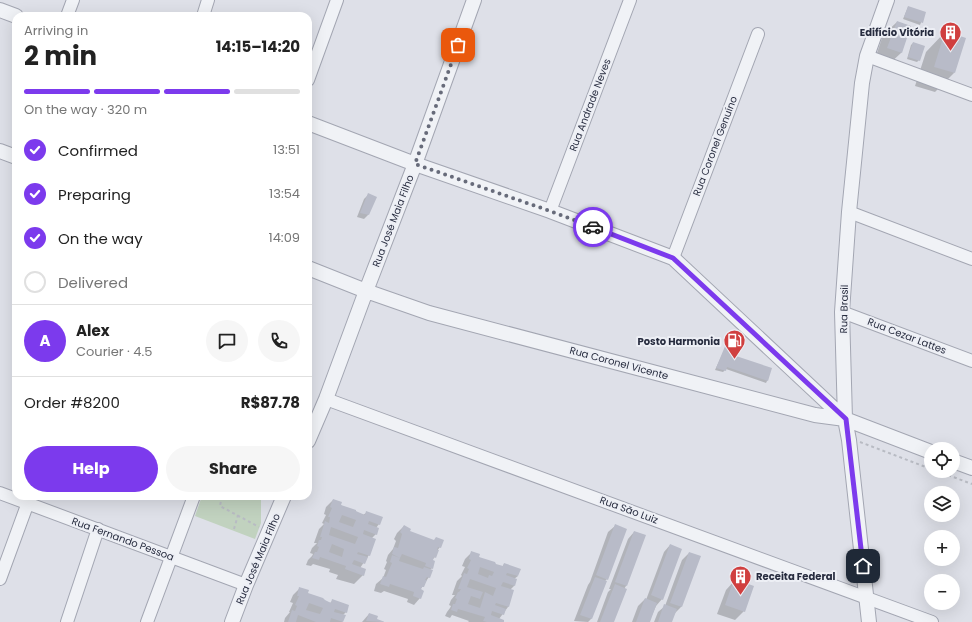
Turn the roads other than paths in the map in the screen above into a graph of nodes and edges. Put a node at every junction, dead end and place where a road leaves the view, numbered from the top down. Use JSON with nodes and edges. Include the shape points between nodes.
{"nodes":[{"id":1,"x":73,"y":0,"type":"edge"},
{"id":2,"x":208,"y":0,"type":"edge"},
{"id":3,"x":337,"y":0,"type":"edge"},
{"id":4,"x":474,"y":0,"type":"edge"},
{"id":5,"x":630,"y":0,"type":"edge"},
{"id":6,"x":887,"y":0,"type":"edge"},
{"id":7,"x":0,"y":10,"type":"edge"},
{"id":8,"x":68,"y":12,"type":"edge"},
{"id":9,"x":204,"y":12,"type":"edge"},
{"id":10,"x":12,"y":14,"type":"edge"},
{"id":11,"x":758,"y":34,"type":"dead end"},
{"id":12,"x":867,"y":56,"type":"junction"},
{"id":13,"x":312,"y":69,"type":"edge"},
{"id":14,"x":972,"y":95,"type":"edge"},
{"id":15,"x":312,"y":125,"type":"edge"},
{"id":16,"x":0,"y":151,"type":"edge"},
{"id":17,"x":12,"y":156,"type":"edge"},
{"id":18,"x":415,"y":164,"type":"junction"},
{"id":19,"x":550,"y":211,"type":"junction"},
{"id":20,"x":848,"y":212,"type":"junction"},
{"id":21,"x":673,"y":258,"type":"junction"},
{"id":22,"x":972,"y":259,"type":"edge"},
{"id":23,"x":312,"y":270,"type":"edge"},
{"id":24,"x":366,"y":291,"type":"junction"},
{"id":25,"x":842,"y":312,"type":"junction"},
{"id":26,"x":972,"y":361,"type":"edge"},
{"id":27,"x":326,"y":399,"type":"junction"},
{"id":28,"x":846,"y":419,"type":"junction"},
{"id":29,"x":312,"y":432,"type":"edge"},
{"id":30,"x":924,"y":449,"type":"edge"},
{"id":31,"x":960,"y":464,"type":"edge"},
{"id":32,"x":972,"y":468,"type":"edge"},
{"id":33,"x":0,"y":493,"type":"edge"},
{"id":34,"x":12,"y":496,"type":"edge"},
{"id":35,"x":29,"y":500,"type":"edge"},
{"id":36,"x":192,"y":500,"type":"edge"},
{"id":37,"x":282,"y":500,"type":"edge"},
{"id":38,"x":98,"y":529,"type":"junction"},
{"id":39,"x":171,"y":557,"type":"junction"},
{"id":40,"x":0,"y":579,"type":"edge"},
{"id":41,"x":246,"y":585,"type":"junction"},
{"id":42,"x":867,"y":597,"type":"junction"},
{"id":43,"x":67,"y":622,"type":"edge"},
{"id":44,"x":148,"y":622,"type":"edge"},
{"id":45,"x":232,"y":622,"type":"edge"},
{"id":46,"x":869,"y":622,"type":"edge"},
{"id":47,"x":932,"y":622,"type":"edge"}],
"edges":[{"from":1,"to":8,"type":"street"},
{"from":2,"to":9,"type":"street"},
{"from":3,"to":13,"type":"street"},
{"from":4,"to":18,"type":"street","name":"Rua José Maia Filho"},
{"from":5,"to":19,"type":"street","name":"Rua Andrade Neves"},
{"from":6,"to":12,"type":"street","name":"Rua Brasil"},
{"from":7,"to":10,"type":"street"},
{"from":11,"to":21,"type":"street","name":"Rua Coronel Genuíno"},
{"from":12,"to":14,"type":"street"},
{"from":12,"to":20,"type":"street","name":"Rua Brasil"},
{"from":15,"to":18,"type":"street"},
{"from":16,"to":17,"type":"street"},
{"from":18,"to":19,"type":"street"},
{"from":18,"to":24,"type":"street","name":"Rua José Maia Filho"},
{"from":19,"to":21,"type":"street"},
{"from":20,"to":22,"type":"street"},
{"from":20,"to":25,"type":"street","name":"Rua Brasil"},
{"from":21,"to":28,"type":"street"},
{"from":23,"to":24,"type":"street","name":"Rua Coronel Vicente"},
{"from":24,"to":27,"type":"street","name":"Rua José Maia Filho"},
{"from":24,"to":28,"type":"street","name":"Rua Coronel Vicente","via":[[429,313],[814,415]]},
{"from":25,"to":26,"type":"street","name":"Rua Cezar Lattes"},
{"from":25,"to":28,"type":"street","name":"Rua Brasil"},
{"from":27,"to":29,"type":"street","name":"Rua José Maia Filho"},
{"from":27,"to":42,"type":"street","name":"Rua São Luiz"},
{"from":28,"to":30,"type":"street","name":"Rua Coronel Vicente"},
{"from":28,"to":42,"type":"street","name":"Rua Brasil"},
{"from":31,"to":32,"type":"street"},
{"from":33,"to":34,"type":"street","name":"Rua Fernando Pessoa"},
{"from":35,"to":38,"type":"street","name":"Rua Fernando Pessoa"},
{"from":35,"to":40,"type":"street"},
{"from":36,"to":39,"type":"street"},
{"from":37,"to":41,"type":"street","name":"Rua José Maia Filho"},
{"from":38,"to":39,"type":"street","name":"Rua Fernando Pessoa"},
{"from":38,"to":43,"type":"street"},
{"from":39,"to":41,"type":"street","name":"Rua Fernando Pessoa"},
{"from":39,"to":44,"type":"street"},
{"from":41,"to":45,"type":"street","name":"Rua José Maia Filho"},
{"from":42,"to":46,"type":"street","name":"Rua Brasil"},
{"from":42,"to":47,"type":"street","name":"Rua São Luiz"}]}
